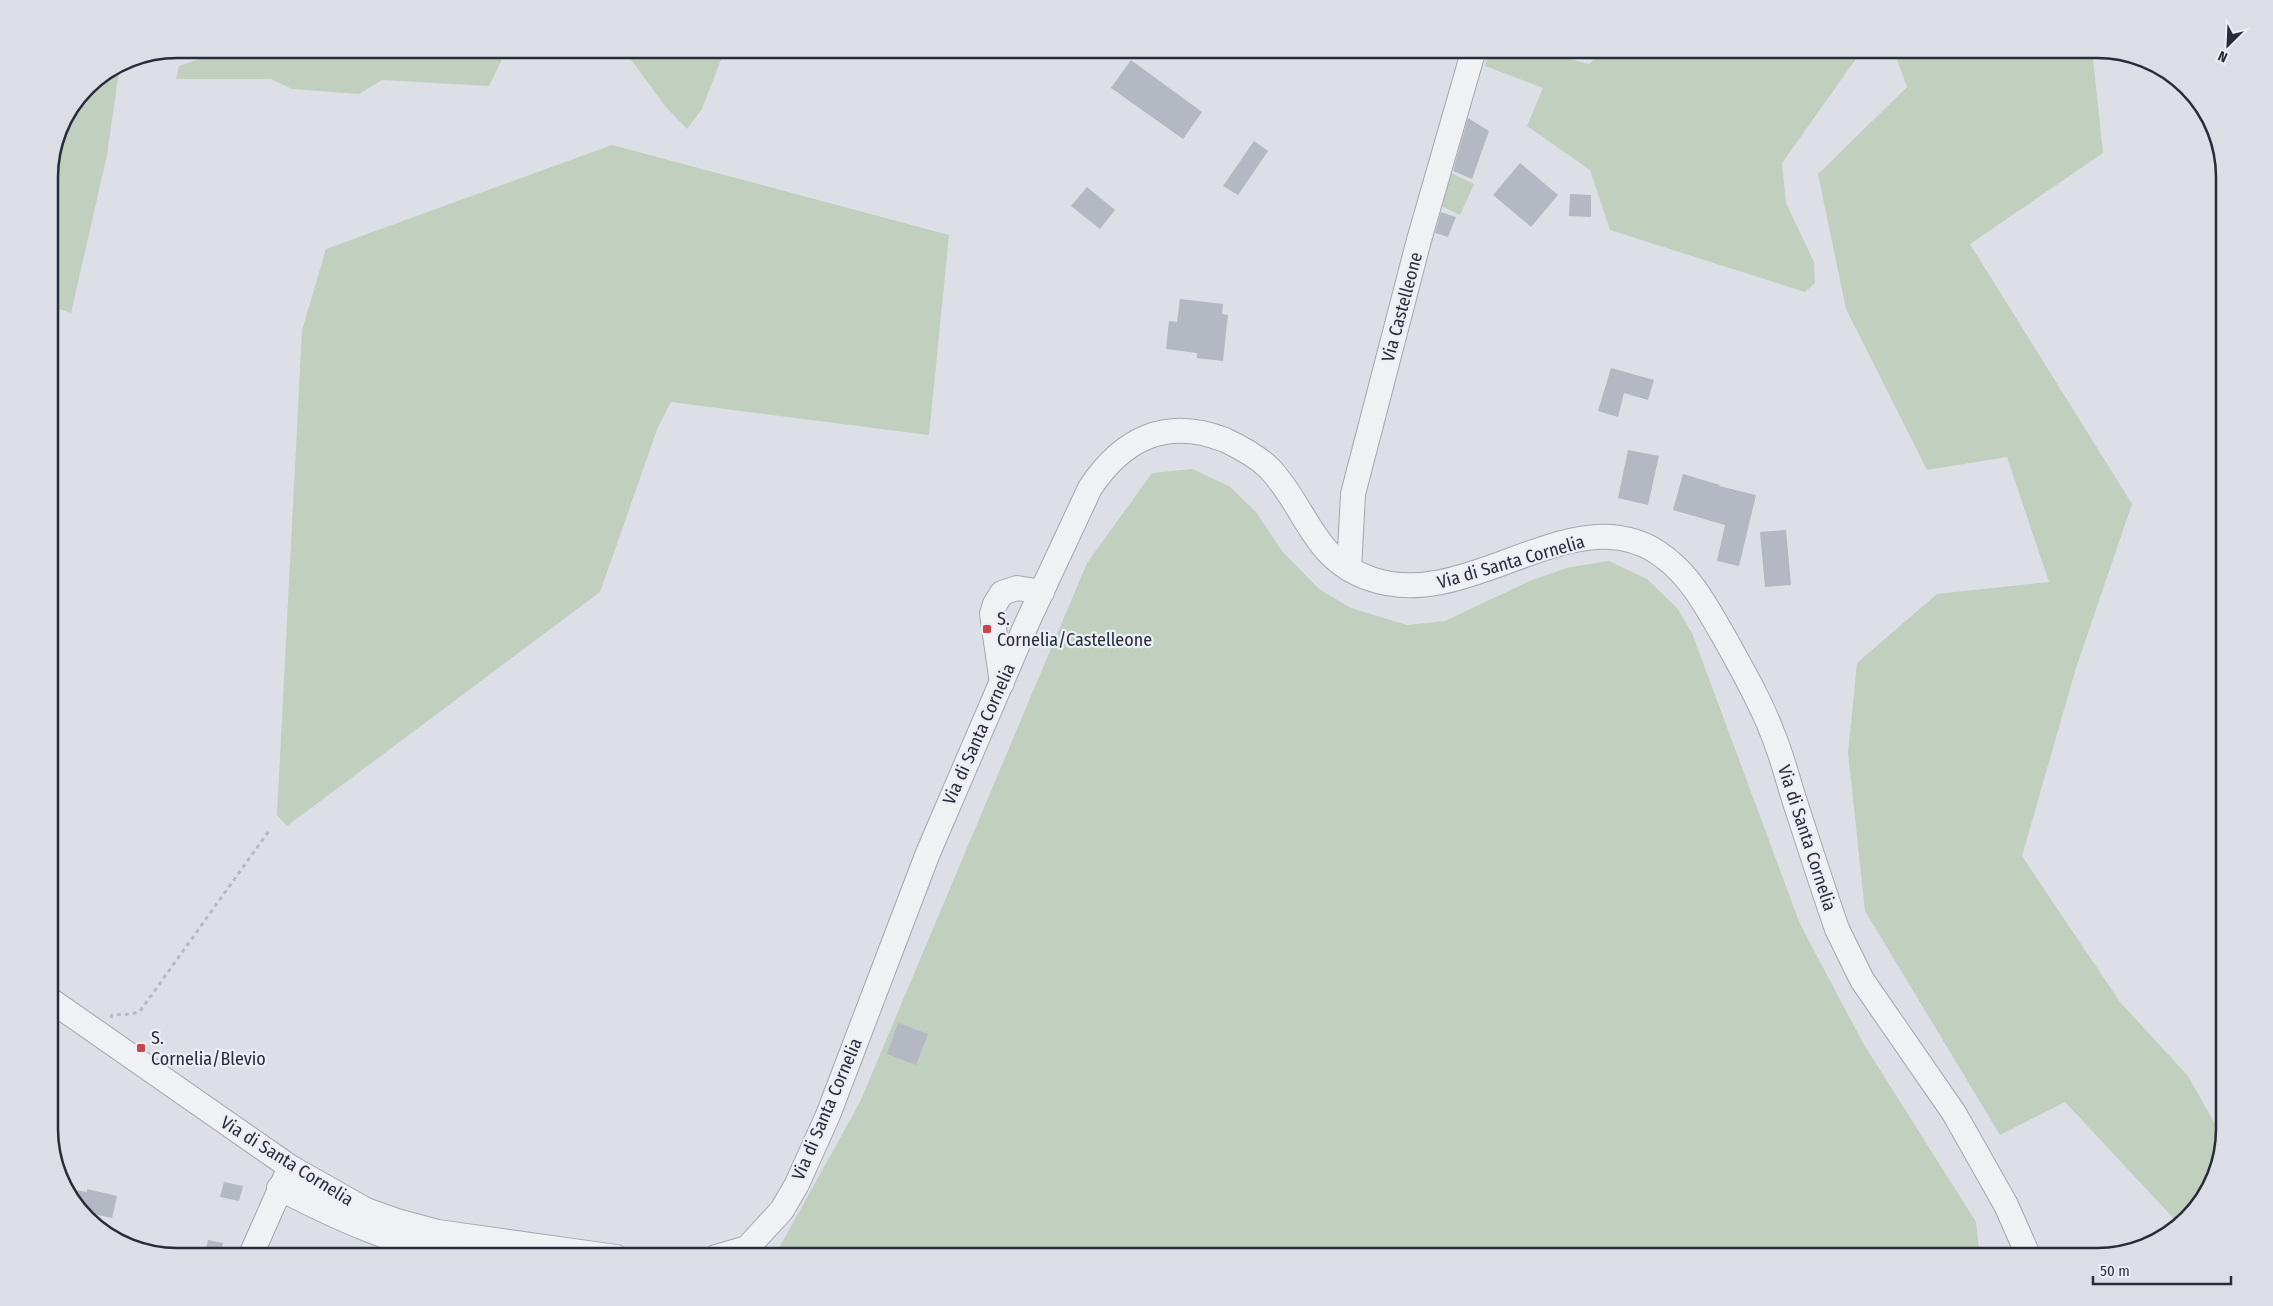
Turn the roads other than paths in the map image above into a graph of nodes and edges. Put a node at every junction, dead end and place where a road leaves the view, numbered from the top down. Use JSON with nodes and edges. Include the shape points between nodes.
{"nodes":[{"id":1,"x":1471,"y":58,"type":"edge"},
{"id":2,"x":1349,"y":569,"type":"junction"},
{"id":3,"x":1042,"y":592,"type":"junction"},
{"id":4,"x":1002,"y":683,"type":"junction"},
{"id":5,"x":58,"y":1005,"type":"edge"},
{"id":6,"x":290,"y":1167,"type":"junction"},
{"id":7,"x":279,"y":1188,"type":"junction"},
{"id":8,"x":254,"y":1248,"type":"edge"},
{"id":9,"x":414,"y":1248,"type":"edge"},
{"id":10,"x":545,"y":1248,"type":"edge"},
{"id":11,"x":750,"y":1248,"type":"edge"},
{"id":12,"x":2026,"y":1248,"type":"edge"}],
"edges":[{"from":1,"to":2,"type":"street","name":"Via Castelleone","via":[[1419,240],[1353,494]]},
{"from":2,"to":3,"type":"street","name":"Via di Santa Cornelia","via":[[1320,544],[1286,490],[1261,460],[1240,446],[1218,438],[1197,432],[1166,431],[1146,436],[1130,445],[1100,474],[1090,488]]},
{"from":2,"to":12,"type":"street","name":"Via di Santa Cornelia","via":[[1384,583],[1426,586],[1468,577],[1562,543],[1601,537],[1642,545],[1675,566],[1703,600],[1772,732],[1837,929],[1849,956],[1890,1022],[1954,1113],[2002,1196]]},
{"from":3,"to":4,"type":"street","name":"Via di Santa Cornelia"},
{"from":3,"to":4,"type":"street","via":[[1017,588],[1002,593],[995,604],[992,614]]},
{"from":4,"to":11,"type":"street","name":"Via di Santa Cornelia","via":[[928,853],[828,1115],[800,1178],[782,1210]]},
{"from":5,"to":6,"type":"street","name":"Via di Santa Cornelia"},
{"from":6,"to":7,"type":"street"},
{"from":6,"to":10,"type":"street","name":"Via di Santa Cornelia","via":[[350,1203],[414,1226]]},
{"from":7,"to":8,"type":"street"},
{"from":7,"to":9,"type":"street","name":"Via di Santa Cornelia","via":[[344,1220]]}]}
